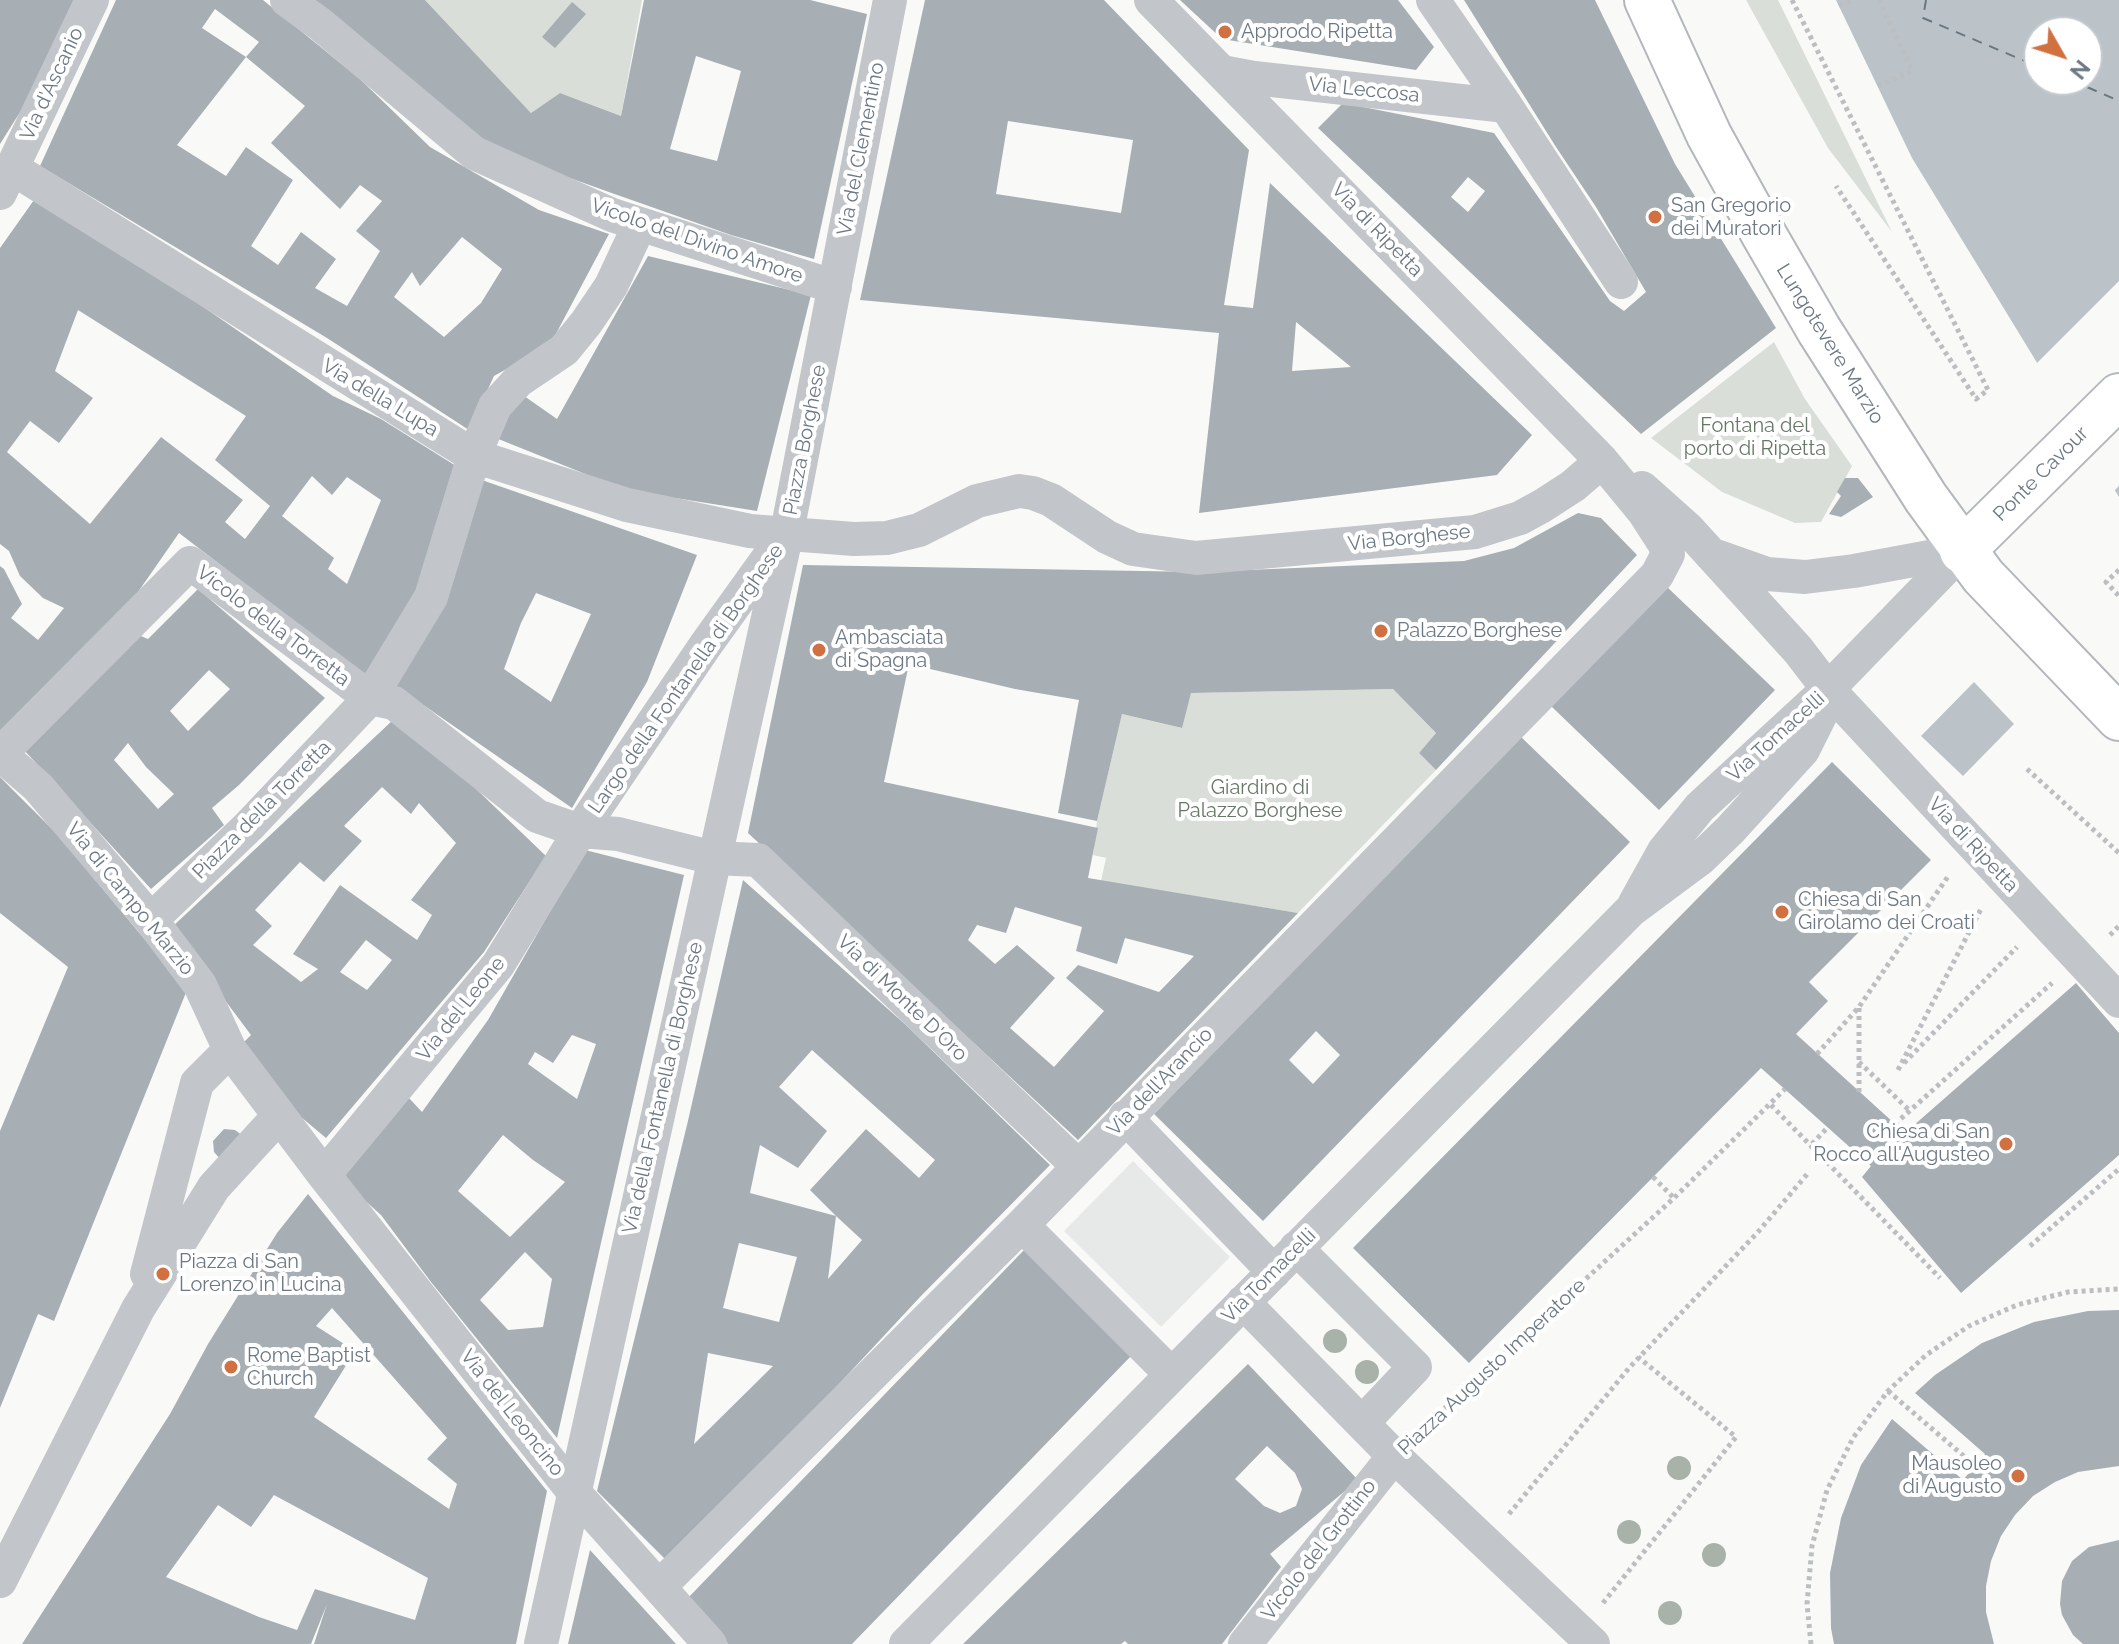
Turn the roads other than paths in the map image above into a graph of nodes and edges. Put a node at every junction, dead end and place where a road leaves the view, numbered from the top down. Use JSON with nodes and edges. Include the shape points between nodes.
{"nodes":[{"id":1,"x":92,"y":0,"type":"edge"},
{"id":2,"x":287,"y":0,"type":"edge"},
{"id":3,"x":890,"y":0,"type":"edge"},
{"id":4,"x":1151,"y":0,"type":"edge"},
{"id":5,"x":1433,"y":0,"type":"edge"},
{"id":6,"x":1647,"y":0,"type":"edge"},
{"id":7,"x":1222,"y":72,"type":"junction"},
{"id":8,"x":1506,"y":106,"type":"junction"},
{"id":9,"x":6,"y":180,"type":"edge"},
{"id":10,"x":640,"y":224,"type":"junction"},
{"id":11,"x":1621,"y":282,"type":"dead end"},
{"id":12,"x":834,"y":292,"type":"junction"},
{"id":13,"x":2119,"y":396,"type":"edge"},
{"id":14,"x":474,"y":456,"type":"junction"},
{"id":15,"x":1602,"y":461,"type":"junction"},
{"id":16,"x":787,"y":532,"type":"junction"},
{"id":17,"x":1962,"y":551,"type":"junction"},
{"id":18,"x":1708,"y":552,"type":"junction"},
{"id":19,"x":1196,"y":558,"type":"joint"},
{"id":20,"x":1828,"y":689,"type":"junction"},
{"id":21,"x":370,"y":698,"type":"junction"},
{"id":22,"x":2119,"y":718,"type":"edge"},
{"id":23,"x":0,"y":754,"type":"edge"},
{"id":24,"x":580,"y":831,"type":"junction"},
{"id":25,"x":714,"y":858,"type":"junction"},
{"id":26,"x":151,"y":920,"type":"junction"},
{"id":27,"x":2119,"y":1001,"type":"edge"},
{"id":28,"x":230,"y":1050,"type":"junction"},
{"id":29,"x":279,"y":1116,"type":"junction"},
{"id":30,"x":1125,"y":1117,"type":"junction"},
{"id":31,"x":1078,"y":1166,"type":"junction"},
{"id":32,"x":324,"y":1175,"type":"junction"},
{"id":33,"x":1022,"y":1225,"type":"junction"},
{"id":34,"x":1285,"y":1260,"type":"junction"},
{"id":35,"x":1243,"y":1302,"type":"junction"},
{"id":36,"x":138,"y":1309,"type":"junction"},
{"id":37,"x":1171,"y":1374,"type":"junction"},
{"id":38,"x":1362,"y":1423,"type":"junction"},
{"id":39,"x":1394,"y":1456,"type":"junction"},
{"id":40,"x":573,"y":1491,"type":"junction"},
{"id":41,"x":0,"y":1581,"type":"edge"},
{"id":42,"x":659,"y":1587,"type":"junction"},
{"id":43,"x":541,"y":1644,"type":"edge"},
{"id":44,"x":710,"y":1644,"type":"edge"},
{"id":45,"x":906,"y":1644,"type":"edge"},
{"id":46,"x":1245,"y":1644,"type":"edge"},
{"id":47,"x":1593,"y":1644,"type":"edge"}],
"edges":[{"from":1,"to":9,"type":"street","name":"Via d'Ascanio"},
{"from":2,"to":10,"type":"street","name":"Vicolo del Divino Amore","via":[[474,153]]},
{"from":3,"to":12,"type":"street","name":"Via del Clementino"},
{"from":4,"to":7,"type":"street","name":"Via di Ripetta"},
{"from":5,"to":8,"type":"street"},
{"from":6,"to":17,"type":"main road","name":"Lungotevere Marzio","via":[[1709,135],[1763,233]]},
{"from":7,"to":8,"type":"street","name":"Via Leccosa"},
{"from":7,"to":15,"type":"street","name":"Via di Ripetta"},
{"from":8,"to":11,"type":"street"},
{"from":9,"to":14,"type":"street","name":"Via della Lupa"},
{"from":10,"to":12,"type":"street","name":"Vicolo del Divino Amore"},
{"from":10,"to":14,"type":"street","name":"Piazza della Torretta","via":[[611,286],[586,323],[564,350],[518,381],[495,406]]},
{"from":12,"to":16,"type":"street","name":"Piazza Borghese"},
{"from":13,"to":17,"type":"main road","name":"Ponte Cavour"},
{"from":14,"to":16,"type":"street","name":"Via della Lupa","via":[[627,505],[750,531]]},
{"from":14,"to":21,"type":"street","name":"Piazza della Torretta","via":[[431,597]]},
{"from":15,"to":18,"type":"street","name":"Via di Ripetta","via":[[1654,497]]},
{"from":15,"to":19,"type":"street","name":"Via Borghese","via":[[1542,506],[1475,532]]},
{"from":15,"to":30,"type":"street","name":"Via dell'Arancio","via":[[1664,543],[1668,554],[1657,575]]},
{"from":16,"to":19,"type":"street","name":"Piazza Borghese","via":[[854,539],[899,536],[977,501],[1019,491],[1051,500],[1133,549]]},
{"from":16,"to":24,"type":"street","name":"Largo della Fontanella di Borghese"},
{"from":16,"to":25,"type":"street","name":"Via della Fontanella di Borghese"},
{"from":17,"to":18,"type":"street","via":[[1805,577],[1767,574]]},
{"from":17,"to":20,"type":"street"},
{"from":17,"to":22,"type":"main road","name":"Lungotevere Marzio"},
{"from":18,"to":20,"type":"street","name":"Via di Ripetta"},
{"from":20,"to":27,"type":"street","name":"Via di Ripetta"},
{"from":20,"to":34,"type":"street","name":"Via Tomacelli","via":[[1813,732],[1787,770],[1708,851],[1631,910]]},
{"from":21,"to":23,"type":"street","name":"Vicolo della Torretta","via":[[190,563]]},
{"from":21,"to":24,"type":"street","name":"Vicolo della Torretta","via":[[394,703],[537,816]]},
{"from":21,"to":26,"type":"street","name":"Piazza della Torretta"},
{"from":23,"to":26,"type":"street","name":"Via di Campo Marzio","via":[[38,787]]},
{"from":24,"to":25,"type":"street","name":"Largo della Fontanella di Borghese","via":[[618,834]]},
{"from":24,"to":32,"type":"street","name":"Via del Leone","via":[[498,965]]},
{"from":25,"to":31,"type":"street","name":"Via di Monte D'Oro","via":[[758,860]]},
{"from":25,"to":40,"type":"street","name":"Via della Fontanella di Borghese"},
{"from":26,"to":28,"type":"street","name":"Via di Campo Marzio","via":[[200,985]]},
{"from":28,"to":29,"type":"street","name":"Via di Campo Marzio"},
{"from":28,"to":36,"type":"street","via":[[197,1083]]},
{"from":29,"to":32,"type":"street","name":"Via di Campo Marzio"},
{"from":29,"to":36,"type":"street","via":[[214,1187]]},
{"from":30,"to":31,"type":"street","name":"Via dell'Arancio"},
{"from":30,"to":34,"type":"street"},
{"from":31,"to":33,"type":"street","name":"Via dell'Arancio"},
{"from":32,"to":40,"type":"street","name":"Via del Leoncino"},
{"from":33,"to":37,"type":"street"},
{"from":33,"to":42,"type":"street","name":"Via dell'Arancio"},
{"from":34,"to":35,"type":"street","name":"Via Tomacelli"},
{"from":34,"to":38,"type":"street","via":[[1415,1367]]},
{"from":35,"to":37,"type":"street","name":"Via Tomacelli"},
{"from":35,"to":38,"type":"street"},
{"from":36,"to":41,"type":"street"},
{"from":37,"to":45,"type":"street","name":"Via Tomacelli"},
{"from":38,"to":39,"type":"street"},
{"from":39,"to":46,"type":"street","name":"Vicolo del Grottino"},
{"from":39,"to":47,"type":"street","name":"Piazza Augusto Imperatore"},
{"from":40,"to":42,"type":"street","name":"Via del Leoncino"},
{"from":40,"to":43,"type":"street","name":"Via della Fontanella di Borghese"},
{"from":42,"to":44,"type":"street","name":"Via del Leoncino"}]}
